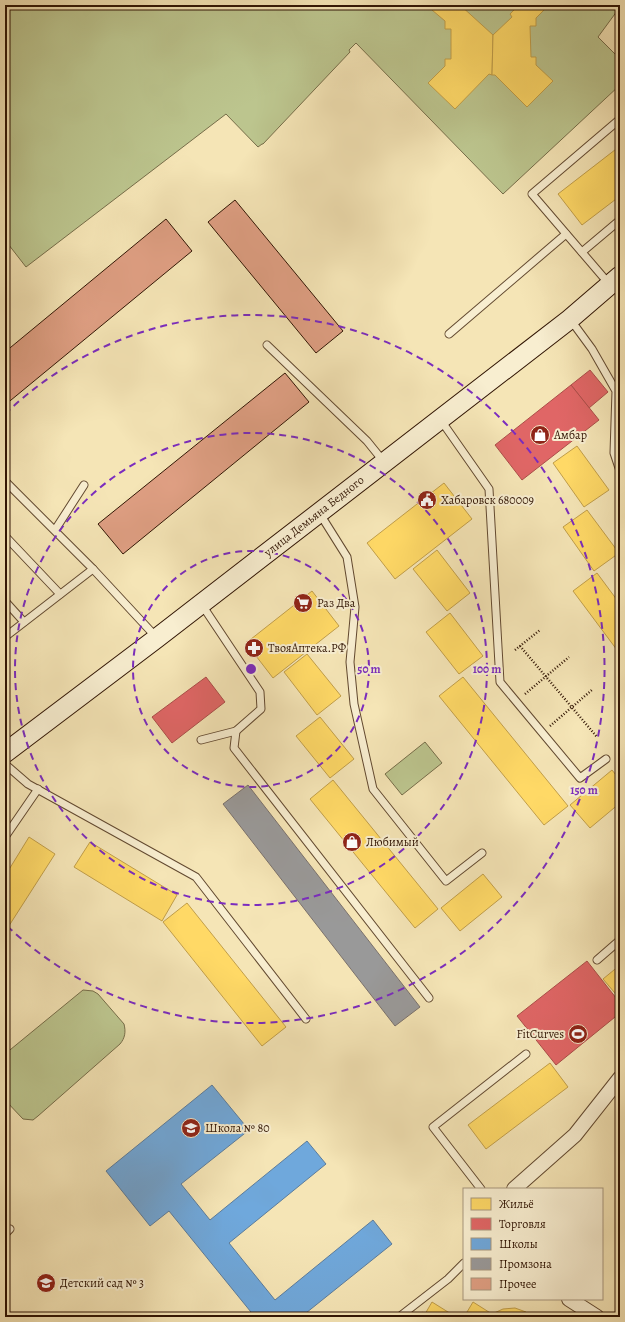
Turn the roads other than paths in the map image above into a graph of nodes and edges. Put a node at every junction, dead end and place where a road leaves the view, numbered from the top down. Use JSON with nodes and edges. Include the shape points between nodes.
{"nodes":[{"id":1,"x":620,"y":119,"type":"edge"},
{"id":2,"x":620,"y":220,"type":"edge"},
{"id":3,"x":566,"y":234,"type":"junction"},
{"id":4,"x":582,"y":252,"type":"junction"},
{"id":5,"x":615,"y":280,"type":"edge"},
{"id":6,"x":570,"y":319,"type":"junction"},
{"id":7,"x":448,"y":334,"type":"dead end"},
{"id":8,"x":267,"y":345,"type":"dead end"},
{"id":9,"x":618,"y":390,"type":"edge"},
{"id":10,"x":440,"y":419,"type":"junction"},
{"id":11,"x":384,"y":462,"type":"junction"},
{"id":12,"x":620,"y":471,"type":"edge"},
{"id":13,"x":5,"y":481,"type":"edge"},
{"id":14,"x":84,"y":485,"type":"dead end"},
{"id":15,"x":319,"y":512,"type":"junction"},
{"id":16,"x":55,"y":530,"type":"junction"},
{"id":17,"x":5,"y":536,"type":"edge"},
{"id":18,"x":93,"y":569,"type":"junction"},
{"id":19,"x":60,"y":594,"type":"junction"},
{"id":20,"x":5,"y":601,"type":"edge"},
{"id":21,"x":201,"y":603,"type":"junction"},
{"id":22,"x":24,"y":622,"type":"junction"},
{"id":23,"x":5,"y":636,"type":"edge"},
{"id":24,"x":157,"y":638,"type":"junction"},
{"id":25,"x":236,"y":731,"type":"junction"},
{"id":26,"x":201,"y":740,"type":"dead end"},
{"id":27,"x":5,"y":753,"type":"edge"},
{"id":28,"x":606,"y":759,"type":"dead end"},
{"id":29,"x":5,"y":764,"type":"edge"},
{"id":30,"x":38,"y":789,"type":"junction"},
{"id":31,"x":5,"y":837,"type":"edge"},
{"id":32,"x":482,"y":853,"type":"dead end"},
{"id":33,"x":620,"y":940,"type":"edge"},
{"id":34,"x":597,"y":960,"type":"dead end"},
{"id":35,"x":429,"y":998,"type":"dead end"},
{"id":36,"x":306,"y":1019,"type":"dead end"},
{"id":37,"x":526,"y":1054,"type":"dead end"},
{"id":38,"x":620,"y":1078,"type":"edge"},
{"id":39,"x":480,"y":1188,"type":"edge"},
{"id":40,"x":515,"y":1188,"type":"edge"},
{"id":41,"x":463,"y":1264,"type":"edge"},
{"id":42,"x":571,"y":1300,"type":"edge"},
{"id":43,"x":399,"y":1317,"type":"edge"},
{"id":44,"x":597,"y":1317,"type":"edge"}],
"edges":[{"from":1,"to":3,"type":"lane","via":[[532,194]]},
{"from":2,"to":4,"type":"lane"},
{"from":3,"to":4,"type":"lane"},
{"from":3,"to":7,"type":"lane"},
{"from":4,"to":5,"type":"lane"},
{"from":5,"to":6,"type":"main road","name":"улица Демьяна Бедного"},
{"from":6,"to":9,"type":"lane"},
{"from":6,"to":10,"type":"main road","name":"улица Демьяна Бедного"},
{"from":8,"to":11,"type":"lane","via":[[367,441]]},
{"from":9,"to":12,"type":"lane","via":[[614,453]]},
{"from":10,"to":11,"type":"main road","name":"улица Демьяна Бедного"},
{"from":10,"to":28,"type":"lane","via":[[490,489],[500,682],[580,778]]},
{"from":11,"to":15,"type":"main road","name":"улица Демьяна Бедного"},
{"from":13,"to":16,"type":"lane"},
{"from":14,"to":16,"type":"lane"},
{"from":15,"to":21,"type":"main road","name":"улица Демьяна Бедного"},
{"from":15,"to":32,"type":"lane","via":[[347,557],[355,607],[350,662],[354,704],[373,789],[446,881]]},
{"from":16,"to":18,"type":"lane"},
{"from":17,"to":19,"type":"lane"},
{"from":18,"to":19,"type":"lane"},
{"from":18,"to":24,"type":"lane"},
{"from":19,"to":22,"type":"lane"},
{"from":20,"to":22,"type":"lane"},
{"from":21,"to":24,"type":"main road","name":"улица Демьяна Бедного"},
{"from":21,"to":25,"type":"lane","via":[[260,692],[261,709]]},
{"from":22,"to":23,"type":"lane"},
{"from":24,"to":27,"type":"main road","name":"улица Демьяна Бедного"},
{"from":25,"to":26,"type":"lane"},
{"from":25,"to":35,"type":"lane","via":[[234,748]]},
{"from":29,"to":30,"type":"lane","via":[[28,784]]},
{"from":30,"to":31,"type":"lane"},
{"from":30,"to":36,"type":"lane","via":[[196,877]]},
{"from":33,"to":34,"type":"lane"},
{"from":37,"to":39,"type":"lane","via":[[433,1127]]},
{"from":38,"to":40,"type":"street","via":[[575,1135]]},
{"from":41,"to":43,"type":"lane"},
{"from":42,"to":44,"type":"street"}]}
